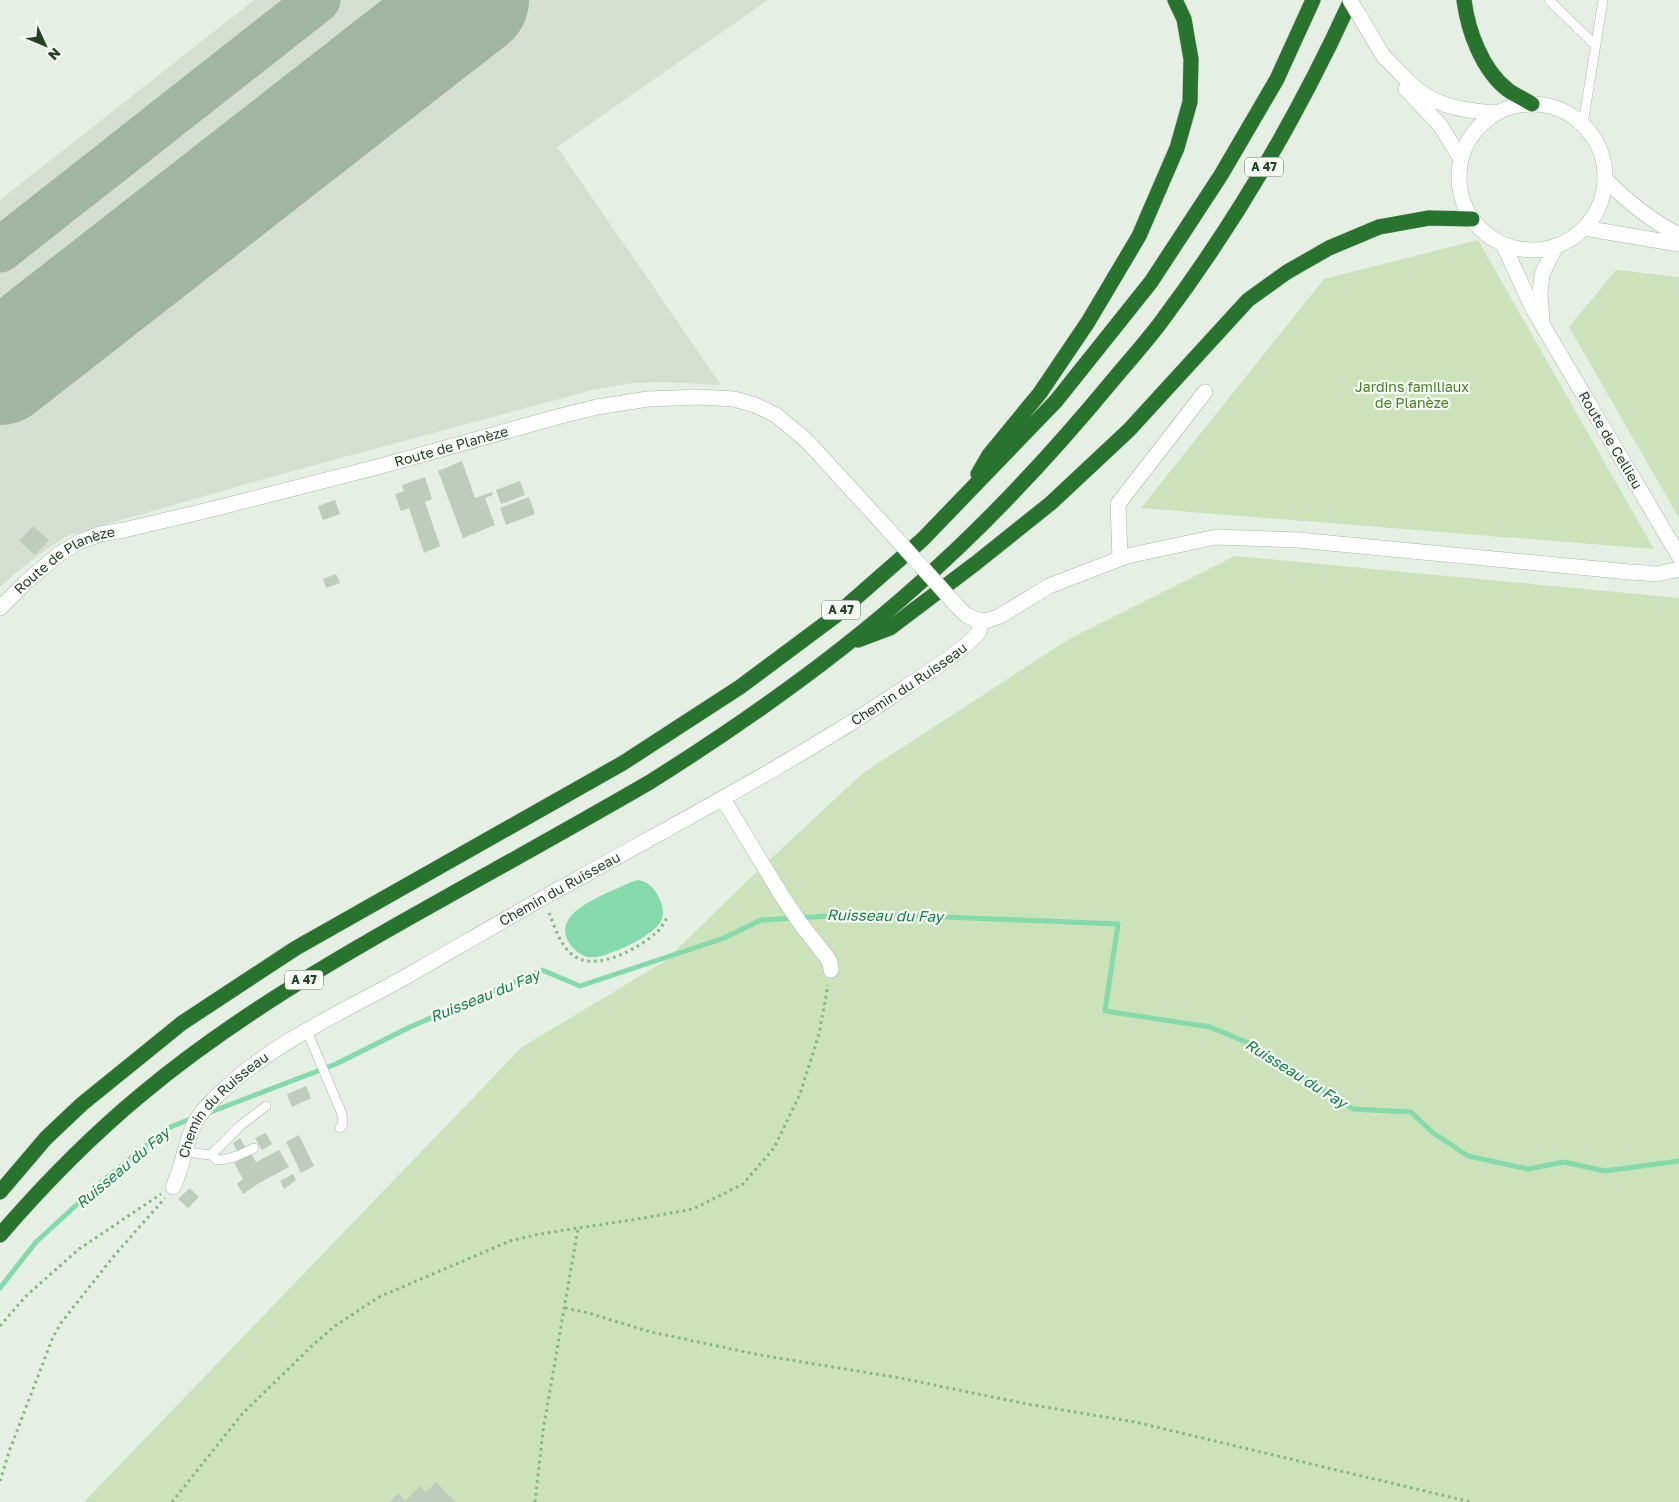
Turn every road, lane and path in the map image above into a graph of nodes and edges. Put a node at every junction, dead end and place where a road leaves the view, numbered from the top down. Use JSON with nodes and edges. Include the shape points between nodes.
{"nodes":[{"id":1,"x":1175,"y":0,"type":"edge"},
{"id":2,"x":1313,"y":0,"type":"edge"},
{"id":3,"x":1350,"y":0,"type":"edge"},
{"id":4,"x":1464,"y":0,"type":"edge"},
{"id":5,"x":1549,"y":0,"type":"edge"},
{"id":6,"x":1603,"y":0,"type":"edge"},
{"id":7,"x":1596,"y":45,"type":"junction"},
{"id":8,"x":1384,"y":57,"type":"junction"},
{"id":9,"x":1532,"y":104,"type":"junction"},
{"id":10,"x":1496,"y":113,"type":"junction"},
{"id":11,"x":1583,"y":124,"type":"junction"},
{"id":12,"x":1461,"y":159,"type":"junction"},
{"id":13,"x":1605,"y":179,"type":"junction"},
{"id":14,"x":1472,"y":219,"type":"junction"},
{"id":15,"x":1584,"y":228,"type":"junction"},
{"id":16,"x":1679,"y":235,"type":"edge"},
{"id":17,"x":1503,"y":244,"type":"junction"},
{"id":18,"x":1679,"y":244,"type":"edge"},
{"id":19,"x":1556,"y":246,"type":"junction"},
{"id":20,"x":1543,"y":325,"type":"junction"},
{"id":21,"x":1205,"y":392,"type":"dead end"},
{"id":22,"x":967,"y":494,"type":"junction"},
{"id":23,"x":1679,"y":556,"type":"edge"},
{"id":24,"x":1120,"y":559,"type":"junction"},
{"id":25,"x":1679,"y":569,"type":"edge"},
{"id":26,"x":0,"y":608,"type":"edge"},
{"id":27,"x":980,"y":621,"type":"junction"},
{"id":28,"x":848,"y":644,"type":"junction"},
{"id":29,"x":723,"y":799,"type":"junction"},
{"id":30,"x":541,"y":899,"type":"junction"},
{"id":31,"x":667,"y":918,"type":"dead end"},
{"id":32,"x":831,"y":970,"type":"joint"},
{"id":33,"x":307,"y":1031,"type":"junction"},
{"id":34,"x":266,"y":1106,"type":"dead end"},
{"id":35,"x":340,"y":1128,"type":"dead end"},
{"id":36,"x":254,"y":1148,"type":"dead end"},
{"id":37,"x":186,"y":1152,"type":"junction"},
{"id":38,"x":211,"y":1155,"type":"junction"},
{"id":39,"x":173,"y":1187,"type":"junction"},
{"id":40,"x":0,"y":1192,"type":"edge"},
{"id":41,"x":578,"y":1228,"type":"junction"},
{"id":42,"x":0,"y":1235,"type":"edge"},
{"id":43,"x":565,"y":1308,"type":"junction"},
{"id":44,"x":0,"y":1326,"type":"edge"},
{"id":45,"x":0,"y":1481,"type":"edge"},
{"id":46,"x":172,"y":1502,"type":"edge"},
{"id":47,"x":535,"y":1502,"type":"edge"},
{"id":48,"x":1471,"y":1502,"type":"edge"}],
"edges":[{"from":1,"to":22,"type":"highway","via":[[1184,19],[1191,59],[1190,102],[1176,148],[1139,236],[1088,322],[1040,393],[989,456]]},
{"from":2,"to":22,"type":"highway","number":"A 47","via":[[1268,95],[1221,175],[1151,282],[1056,401]]},
{"from":3,"to":8,"type":"street","bridge":true},
{"from":3,"to":28,"type":"highway","number":"A 47","via":[[1291,120],[1259,176],[1160,324],[1091,407],[1008,498],[913,589]]},
{"from":4,"to":9,"type":"highway","via":[[1474,42],[1489,69],[1508,89]]},
{"from":5,"to":7,"type":"lane"},
{"from":6,"to":7,"type":"lane"},
{"from":7,"to":11,"type":"lane"},
{"from":8,"to":10,"type":"street","via":[[1419,91],[1444,104],[1466,111]]},
{"from":8,"to":12,"type":"street","via":[[1397,78],[1440,125]]},
{"from":9,"to":10,"type":"street"},
{"from":9,"to":11,"type":"street","via":[[1552,106]]},
{"from":10,"to":12,"type":"street","via":[[1480,125],[1468,141]]},
{"from":11,"to":13,"type":"street","via":[[1597,142]]},
{"from":12,"to":14,"type":"street","via":[[1462,199]]},
{"from":13,"to":15,"type":"street","via":[[1595,214]]},
{"from":13,"to":16,"type":"street","via":[[1636,207]]},
{"from":14,"to":17,"type":"street","via":[[1487,235]]},
{"from":14,"to":28,"type":"highway","via":[[1429,218],[1379,227],[1329,248],[1287,272],[1248,300],[1129,430],[1050,502],[890,628]]},
{"from":15,"to":18,"type":"street"},
{"from":15,"to":19,"type":"street"},
{"from":17,"to":19,"type":"street","via":[[1539,250]]},
{"from":17,"to":20,"type":"street","name":"Route de Cellieu","via":[[1517,278]]},
{"from":19,"to":20,"type":"street","name":"Route de Cellieu","via":[[1542,274]]},
{"from":20,"to":23,"type":"street","name":"Route de Cellieu"},
{"from":21,"to":24,"type":"street","via":[[1118,504]]},
{"from":22,"to":40,"type":"highway","number":"A 47","via":[[923,539],[834,616],[740,687],[624,763],[296,948],[182,1023],[95,1093],[46,1138]]},
{"from":24,"to":25,"type":"street","via":[[1216,538],[1298,540],[1657,574]]},
{"from":24,"to":27,"type":"street","via":[[1049,586],[1000,616]]},
{"from":26,"to":27,"type":"street","name":"Route de Planèze","bridge":true,"via":[[59,554],[100,534],[381,466],[557,416],[648,399],[699,397],[734,399],[776,415],[807,440],[958,607]]},
{"from":27,"to":29,"type":"street","name":"Chemin du Ruisseau","via":[[979,631],[973,638],[933,669],[834,734]]},
{"from":28,"to":42,"type":"highway","number":"A 47","via":[[756,712],[650,782],[386,930],[227,1030],[105,1125],[66,1162]]},
{"from":29,"to":30,"type":"street","name":"Chemin du Ruisseau"},
{"from":29,"to":32,"type":"street","via":[[797,918],[826,956]]},
{"from":30,"to":31,"type":"path","via":[[565,948],[582,960],[591,962],[635,948],[660,929]]},
{"from":30,"to":33,"type":"street","name":"Chemin du Ruisseau"},
{"from":32,"to":41,"type":"path","via":[[819,1034],[800,1094],[774,1148],[742,1184],[693,1209]]},
{"from":33,"to":35,"type":"lane","via":[[342,1114]]},
{"from":33,"to":37,"type":"street","name":"Chemin du Ruisseau","via":[[264,1058],[217,1095],[194,1124]]},
{"from":34,"to":38,"type":"lane","via":[[241,1124]]},
{"from":36,"to":38,"type":"lane","via":[[222,1160]]},
{"from":37,"to":38,"type":"lane"},
{"from":37,"to":39,"type":"street","name":"Chemin du Ruisseau"},
{"from":39,"to":44,"type":"path","via":[[79,1249],[26,1296]]},
{"from":39,"to":45,"type":"path","via":[[113,1257],[53,1337]]},
{"from":41,"to":43,"type":"path"},
{"from":41,"to":46,"type":"path","via":[[510,1241],[380,1297],[335,1326],[243,1412]]},
{"from":43,"to":47,"type":"path","via":[[543,1431]]},
{"from":43,"to":48,"type":"path","via":[[651,1332],[760,1355],[1135,1422]]}]}
